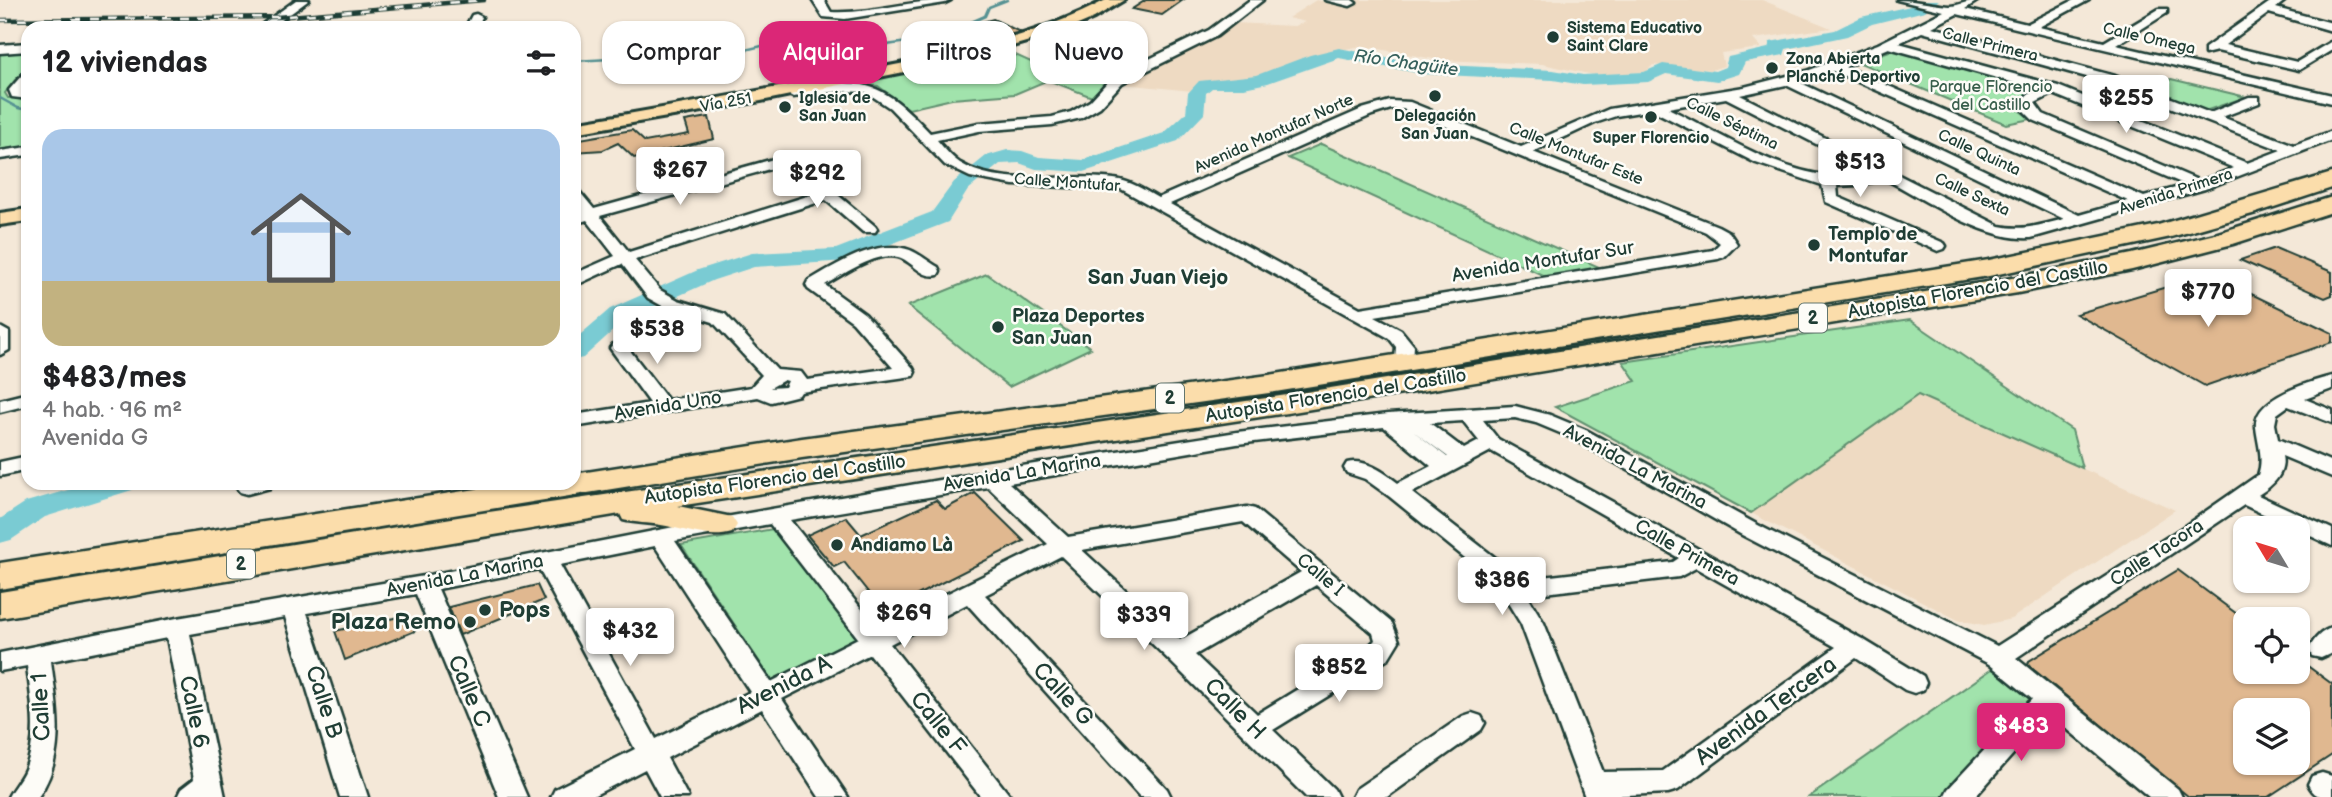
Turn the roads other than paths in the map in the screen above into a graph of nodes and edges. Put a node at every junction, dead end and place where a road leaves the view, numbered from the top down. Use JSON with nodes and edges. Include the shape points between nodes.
{"nodes":[{"id":1,"x":303,"y":0,"type":"edge"},
{"id":2,"x":818,"y":0,"type":"edge"},
{"id":3,"x":945,"y":0,"type":"edge"},
{"id":4,"x":1117,"y":0,"type":"edge"},
{"id":5,"x":1257,"y":0,"type":"edge"},
{"id":6,"x":1331,"y":0,"type":"edge"},
{"id":7,"x":1903,"y":0,"type":"edge"},
{"id":8,"x":1973,"y":0,"type":"edge"},
{"id":9,"x":2083,"y":0,"type":"edge"},
{"id":10,"x":2280,"y":0,"type":"edge"},
{"id":11,"x":316,"y":1,"type":"edge"},
{"id":12,"x":1350,"y":3,"type":"dead end"},
{"id":13,"x":2268,"y":9,"type":"junction"},
{"id":14,"x":1955,"y":10,"type":"junction"},
{"id":15,"x":2163,"y":11,"type":"dead end"},
{"id":16,"x":277,"y":17,"type":"junction"},
{"id":17,"x":272,"y":21,"type":"edge"},
{"id":18,"x":2332,"y":27,"type":"edge"},
{"id":19,"x":2028,"y":28,"type":"junction"},
{"id":20,"x":1921,"y":29,"type":"junction"},
{"id":21,"x":1887,"y":44,"type":"junction"},
{"id":22,"x":2332,"y":45,"type":"edge"},
{"id":23,"x":2106,"y":46,"type":"junction"},
{"id":24,"x":2216,"y":47,"type":"junction"},
{"id":25,"x":21,"y":48,"type":"edge"},
{"id":26,"x":0,"y":49,"type":"edge"},
{"id":27,"x":1833,"y":66,"type":"junction"},
{"id":28,"x":2188,"y":66,"type":"junction"},
{"id":29,"x":1787,"y":81,"type":"junction"},
{"id":30,"x":2053,"y":89,"type":"junction"},
{"id":31,"x":1726,"y":93,"type":"junction"},
{"id":32,"x":2254,"y":100,"type":"dead end"},
{"id":33,"x":2332,"y":102,"type":"edge"},
{"id":34,"x":1405,"y":105,"type":"joint"},
{"id":35,"x":1654,"y":106,"type":"junction"},
{"id":36,"x":706,"y":107,"type":"junction"},
{"id":37,"x":2211,"y":117,"type":"junction"},
{"id":38,"x":581,"y":127,"type":"edge"},
{"id":39,"x":2332,"y":135,"type":"edge"},
{"id":40,"x":927,"y":138,"type":"junction"},
{"id":41,"x":2295,"y":150,"type":"junction"},
{"id":42,"x":1523,"y":151,"type":"junction"},
{"id":43,"x":21,"y":152,"type":"edge"},
{"id":44,"x":0,"y":155,"type":"edge"},
{"id":45,"x":2248,"y":168,"type":"junction"},
{"id":46,"x":1887,"y":174,"type":"junction"},
{"id":47,"x":2332,"y":180,"type":"edge"},
{"id":48,"x":1829,"y":182,"type":"junction"},
{"id":49,"x":2200,"y":186,"type":"junction"},
{"id":50,"x":826,"y":195,"type":"junction"},
{"id":51,"x":581,"y":202,"type":"edge"},
{"id":52,"x":2145,"y":203,"type":"junction"},
{"id":53,"x":1159,"y":204,"type":"junction"},
{"id":54,"x":2332,"y":204,"type":"edge"},
{"id":55,"x":592,"y":214,"type":"junction"},
{"id":56,"x":21,"y":216,"type":"edge"},
{"id":57,"x":581,"y":217,"type":"edge"},
{"id":58,"x":0,"y":219,"type":"edge"},
{"id":59,"x":2080,"y":220,"type":"junction"},
{"id":60,"x":869,"y":229,"type":"dead end"},
{"id":61,"x":2016,"y":234,"type":"joint"},
{"id":62,"x":1729,"y":244,"type":"joint"},
{"id":63,"x":1938,"y":246,"type":"dead end"},
{"id":64,"x":628,"y":258,"type":"junction"},
{"id":65,"x":932,"y":271,"type":"dead end"},
{"id":66,"x":581,"y":277,"type":"edge"},
{"id":67,"x":1361,"y":313,"type":"junction"},
{"id":68,"x":0,"y":332,"type":"edge"},
{"id":69,"x":619,"y":348,"type":"dead end"},
{"id":70,"x":0,"y":350,"type":"edge"},
{"id":71,"x":1404,"y":361,"type":"junction"},
{"id":72,"x":2332,"y":382,"type":"edge"},
{"id":73,"x":767,"y":384,"type":"junction"},
{"id":74,"x":2290,"y":400,"type":"junction"},
{"id":75,"x":21,"y":401,"type":"edge"},
{"id":76,"x":1287,"y":404,"type":"junction"},
{"id":77,"x":0,"y":406,"type":"edge"},
{"id":78,"x":664,"y":408,"type":"junction"},
{"id":79,"x":1468,"y":415,"type":"junction"},
{"id":80,"x":2332,"y":418,"type":"edge"},
{"id":81,"x":1411,"y":419,"type":"junction"},
{"id":82,"x":581,"y":420,"type":"edge"},
{"id":83,"x":1388,"y":420,"type":"junction"},
{"id":84,"x":1237,"y":438,"type":"junction"},
{"id":85,"x":1491,"y":443,"type":"junction"},
{"id":86,"x":2270,"y":443,"type":"junction"},
{"id":87,"x":1453,"y":461,"type":"junction"},
{"id":88,"x":21,"y":465,"type":"edge"},
{"id":89,"x":1354,"y":468,"type":"dead end"},
{"id":90,"x":0,"y":470,"type":"edge"},
{"id":91,"x":2332,"y":470,"type":"edge"},
{"id":92,"x":992,"y":478,"type":"junction"},
{"id":93,"x":581,"y":483,"type":"edge"},
{"id":94,"x":539,"y":490,"type":"edge"},
{"id":95,"x":1397,"y":492,"type":"junction"},
{"id":96,"x":2244,"y":497,"type":"junction"},
{"id":97,"x":1247,"y":514,"type":"joint"},
{"id":98,"x":775,"y":516,"type":"junction"},
{"id":99,"x":482,"y":524,"type":"junction"},
{"id":100,"x":720,"y":525,"type":"junction"},
{"id":101,"x":661,"y":537,"type":"junction"},
{"id":102,"x":2332,"y":538,"type":"edge"},
{"id":103,"x":1062,"y":546,"type":"junction"},
{"id":104,"x":1694,"y":558,"type":"junction"},
{"id":105,"x":547,"y":560,"type":"junction"},
{"id":106,"x":1318,"y":573,"type":"junction"},
{"id":107,"x":0,"y":576,"type":"edge"},
{"id":108,"x":424,"y":584,"type":"junction"},
{"id":109,"x":1511,"y":589,"type":"junction"},
{"id":110,"x":969,"y":592,"type":"junction"},
{"id":111,"x":0,"y":605,"type":"edge"},
{"id":112,"x":294,"y":608,"type":"junction"},
{"id":113,"x":177,"y":627,"type":"junction"},
{"id":114,"x":872,"y":640,"type":"junction"},
{"id":115,"x":1855,"y":646,"type":"junction"},
{"id":116,"x":1178,"y":653,"type":"junction"},
{"id":117,"x":38,"y":654,"type":"junction"},
{"id":118,"x":1998,"y":657,"type":"junction"},
{"id":119,"x":0,"y":662,"type":"edge"},
{"id":120,"x":1914,"y":683,"type":"dead end"},
{"id":121,"x":766,"y":694,"type":"junction"},
{"id":122,"x":2049,"y":697,"type":"junction"},
{"id":123,"x":1472,"y":723,"type":"dead end"},
{"id":124,"x":1254,"y":729,"type":"junction"},
{"id":125,"x":650,"y":755,"type":"junction"},
{"id":126,"x":1596,"y":791,"type":"edge"},
{"id":127,"x":204,"y":792,"type":"edge"},
{"id":128,"x":19,"y":796,"type":"edge"},
{"id":129,"x":354,"y":797,"type":"edge"},
{"id":130,"x":513,"y":797,"type":"edge"},
{"id":131,"x":565,"y":797,"type":"edge"},
{"id":132,"x":674,"y":797,"type":"edge"},
{"id":133,"x":835,"y":797,"type":"edge"},
{"id":134,"x":997,"y":797,"type":"edge"},
{"id":135,"x":1157,"y":797,"type":"edge"},
{"id":136,"x":1324,"y":797,"type":"edge"},
{"id":137,"x":1366,"y":797,"type":"edge"},
{"id":138,"x":1958,"y":797,"type":"edge"},
{"id":139,"x":2168,"y":797,"type":"edge"}],
"edges":[{"from":1,"to":16,"type":"street"},
{"from":2,"to":3,"type":"street","via":[[827,15],[845,16]]},
{"from":4,"to":36,"type":"main road","name":"Vía 251","via":[[1017,43]]},
{"from":5,"to":40,"type":"street","via":[[1213,33],[1117,80],[1095,104],[1076,115]]},
{"from":6,"to":12,"type":"street"},
{"from":7,"to":14,"type":"street","name":"Calle Omega"},
{"from":8,"to":14,"type":"street"},
{"from":9,"to":19,"type":"street"},
{"from":10,"to":13,"type":"street"},
{"from":11,"to":16,"type":"street"},
{"from":13,"to":18,"type":"street"},
{"from":13,"to":24,"type":"street"},
{"from":14,"to":19,"type":"street","name":"Calle Omega"},
{"from":14,"to":20,"type":"street"},
{"from":15,"to":23,"type":"street"},
{"from":16,"to":17,"type":"street"},
{"from":19,"to":23,"type":"street","name":"Calle Omega"},
{"from":20,"to":21,"type":"street"},
{"from":20,"to":37,"type":"street","name":"Calle Primera","via":[[2078,68]]},
{"from":21,"to":27,"type":"street"},
{"from":21,"to":30,"type":"street"},
{"from":22,"to":24,"type":"street","via":[[2299,66]]},
{"from":23,"to":28,"type":"street","name":"Calle Omega"},
{"from":24,"to":28,"type":"street"},
{"from":25,"to":26,"type":"street"},
{"from":27,"to":29,"type":"street"},
{"from":27,"to":52,"type":"street"},
{"from":28,"to":33,"type":"street","name":"Calle Omega"},
{"from":29,"to":31,"type":"street"},
{"from":29,"to":59,"type":"street","name":"Calle Quinta"},
{"from":30,"to":45,"type":"street"},
{"from":30,"to":49,"type":"street","via":[[2028,103],[2038,117]]},
{"from":31,"to":35,"type":"street"},
{"from":31,"to":46,"type":"street","name":"Calle Sexta"},
{"from":32,"to":37,"type":"street"},
{"from":34,"to":42,"type":"street","name":"Calle Montufar Este"},
{"from":34,"to":53,"type":"street","name":"Avenida Montufar Norte","via":[[1367,112]]},
{"from":35,"to":42,"type":"street","via":[[1590,120]]},
{"from":35,"to":48,"type":"street","name":"Calle Séptima","via":[[1781,168]]},
{"from":36,"to":38,"type":"main road","name":"Vía 251"},
{"from":36,"to":40,"type":"street","name":"Calle Montufar","via":[[864,86],[884,94]]},
{"from":37,"to":41,"type":"street","name":"Calle Primera"},
{"from":39,"to":41,"type":"street","name":"Avenida Primera"},
{"from":40,"to":53,"type":"street","name":"Calle Montufar","via":[[948,162],[971,172],[1055,183],[1113,183]]},
{"from":41,"to":45,"type":"street","name":"Avenida Primera"},
{"from":42,"to":62,"type":"street","name":"Calle Montufar Este","via":[[1712,229]]},
{"from":43,"to":44,"type":"street"},
{"from":45,"to":49,"type":"street","name":"Avenida Primera"},
{"from":46,"to":48,"type":"street"},
{"from":46,"to":61,"type":"street","name":"Calle Sexta","via":[[1995,229]]},
{"from":47,"to":71,"type":"highway","name":"Autopista Florencio del Castillo","number":"2","via":[[2195,225],[2102,247]]},
{"from":48,"to":63,"type":"street","via":[[1831,199]]},
{"from":49,"to":52,"type":"street","name":"Avenida Primera"},
{"from":50,"to":55,"type":"street","via":[[797,168],[777,162]]},
{"from":50,"to":60,"type":"street"},
{"from":50,"to":64,"type":"street"},
{"from":51,"to":55,"type":"street"},
{"from":52,"to":59,"type":"street","name":"Avenida Primera"},
{"from":53,"to":67,"type":"street","name":"Calle Montufar"},
{"from":54,"to":76,"type":"highway","name":"Autopista Florencio del Castillo","number":"2","via":[[2224,239],[2018,285]]},
{"from":55,"to":57,"type":"street"},
{"from":55,"to":64,"type":"street"},
{"from":56,"to":58,"type":"main road"},
{"from":59,"to":61,"type":"street","name":"Avenida Primera"},
{"from":62,"to":67,"type":"street","name":"Avenida Montufar Sur","via":[[1718,254]]},
{"from":64,"to":66,"type":"street"},
{"from":64,"to":73,"type":"street","via":[[657,297],[719,318]]},
{"from":65,"to":73,"type":"street","name":"Avenida Uno","via":[[903,253],[883,253],[814,285],[859,318],[906,372],[797,387],[779,396]]},
{"from":67,"to":71,"type":"street","name":"Calle Montufar","via":[[1402,340]]},
{"from":68,"to":70,"type":"street"},
{"from":69,"to":78,"type":"street"},
{"from":71,"to":93,"type":"highway","name":"Autopista Florencio del Castillo","number":"2"},
{"from":72,"to":74,"type":"street","name":"Calle Tacora"},
{"from":73,"to":78,"type":"street","name":"Avenida Uno"},
{"from":74,"to":80,"type":"street"},
{"from":74,"to":86,"type":"street","name":"Calle Tacora","via":[[2268,412],[2264,424]]},
{"from":75,"to":77,"type":"street"},
{"from":76,"to":84,"type":"highway","via":[[1236,430]]},
{"from":76,"to":99,"type":"highway","name":"Autopista Florencio del Castillo","number":"2"},
{"from":78,"to":82,"type":"street","name":"Avenida Uno"},
{"from":79,"to":81,"type":"street","name":"Avenida La Marina"},
{"from":79,"to":85,"type":"street","name":"Calle Primera"},
{"from":79,"to":118,"type":"street","name":"Avenida La Marina","via":[[1515,412],[1580,434],[1750,530]]},
{"from":81,"to":83,"type":"street","name":"Avenida La Marina"},
{"from":81,"to":87,"type":"street"},
{"from":83,"to":84,"type":"street","name":"Avenida La Marina"},
{"from":83,"to":87,"type":"street"},
{"from":84,"to":92,"type":"street","name":"Avenida La Marina"},
{"from":85,"to":87,"type":"street"},
{"from":85,"to":104,"type":"street","name":"Calle Primera"},
{"from":86,"to":91,"type":"street"},
{"from":86,"to":96,"type":"street","name":"Calle Tacora","via":[[2273,462],[2267,479]]},
{"from":87,"to":95,"type":"street"},
{"from":88,"to":90,"type":"street"},
{"from":89,"to":95,"type":"street","via":[[1372,474]]},
{"from":92,"to":98,"type":"street","name":"Avenida La Marina"},
{"from":92,"to":103,"type":"street","name":"Calle H"},
{"from":94,"to":107,"type":"highway","name":"Autopista Florencio del Castillo","number":"2"},
{"from":95,"to":109,"type":"street","via":[[1494,569]]},
{"from":96,"to":102,"type":"street"},
{"from":96,"to":118,"type":"street","name":"Calle Tacora"},
{"from":97,"to":103,"type":"street","name":"Avenida A"},
{"from":97,"to":106,"type":"street","name":"Calle I"},
{"from":98,"to":100,"type":"street","name":"Avenida La Marina"},
{"from":98,"to":114,"type":"street","name":"Calle F"},
{"from":99,"to":100,"type":"highway","via":[[657,511]]},
{"from":99,"to":111,"type":"highway","name":"Autopista Florencio del Castillo","number":"2"},
{"from":100,"to":101,"type":"street","name":"Avenida La Marina"},
{"from":101,"to":105,"type":"street","name":"Avenida La Marina"},
{"from":101,"to":121,"type":"street"},
{"from":103,"to":110,"type":"street","name":"Avenida A"},
{"from":103,"to":116,"type":"street","name":"Calle H"},
{"from":104,"to":109,"type":"street","via":[[1679,569]]},
{"from":104,"to":115,"type":"street","name":"Calle Primera"},
{"from":105,"to":108,"type":"street","name":"Avenida La Marina"},
{"from":105,"to":125,"type":"street"},
{"from":106,"to":116,"type":"street"},
{"from":106,"to":124,"type":"street","name":"Calle I","via":[[1384,629],[1387,641],[1379,652]]},
{"from":108,"to":112,"type":"street","name":"Avenida La Marina"},
{"from":108,"to":130,"type":"street","name":"Calle C"},
{"from":109,"to":126,"type":"street","via":[[1532,623]]},
{"from":110,"to":114,"type":"street","name":"Avenida A"},
{"from":110,"to":135,"type":"street","name":"Calle G"},
{"from":112,"to":113,"type":"street","name":"Avenida La Marina"},
{"from":112,"to":129,"type":"street","name":"Calle B"},
{"from":113,"to":117,"type":"street","name":"Avenida La Marina"},
{"from":113,"to":127,"type":"street","name":"Calle 6"},
{"from":114,"to":121,"type":"street","name":"Avenida A"},
{"from":114,"to":134,"type":"street","name":"Calle F"},
{"from":115,"to":120,"type":"street","name":"Calle Primera"},
{"from":115,"to":126,"type":"street","name":"Avenida Tercera","via":[[1668,782]]},
{"from":116,"to":124,"type":"street","name":"Calle H"},
{"from":117,"to":119,"type":"street","name":"Avenida La Marina"},
{"from":117,"to":128,"type":"street","name":"Calle 1","via":[[46,729],[41,763]]},
{"from":118,"to":122,"type":"street","name":"Avenida La Marina"},
{"from":121,"to":125,"type":"street","name":"Avenida A"},
{"from":121,"to":133,"type":"street"},
{"from":122,"to":138,"type":"street"},
{"from":122,"to":139,"type":"street","name":"Avenida La Marina"},
{"from":123,"to":137,"type":"street"},
{"from":124,"to":136,"type":"street","name":"Calle H"},
{"from":125,"to":131,"type":"street","name":"Avenida A"},
{"from":125,"to":132,"type":"street"}]}
